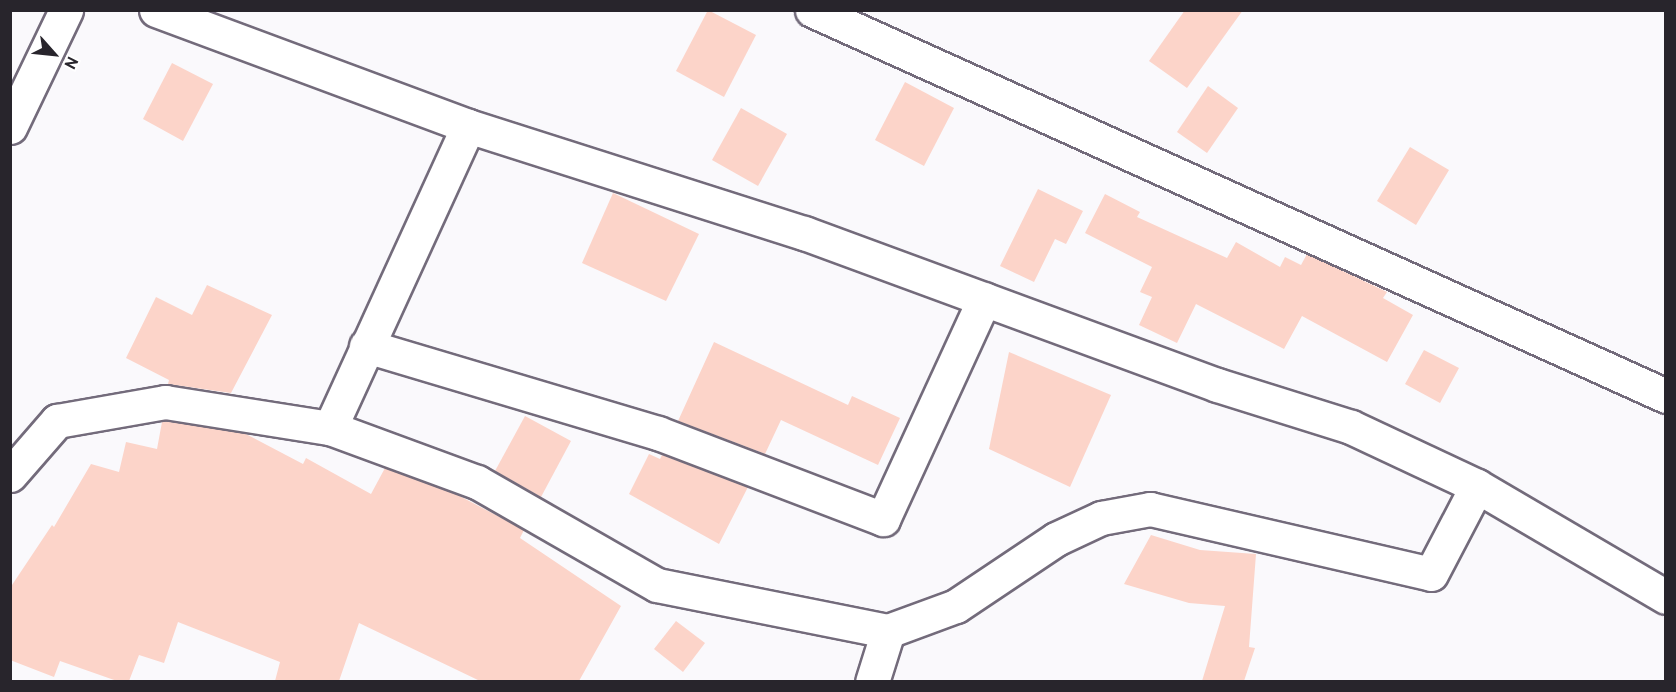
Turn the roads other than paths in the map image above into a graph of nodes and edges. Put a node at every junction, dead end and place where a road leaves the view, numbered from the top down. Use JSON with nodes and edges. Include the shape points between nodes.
{"nodes":[{"id":1,"x":66,"y":10,"type":"edge"},
{"id":2,"x":156,"y":10,"type":"edge"},
{"id":3,"x":812,"y":10,"type":"edge"},
{"id":4,"x":468,"y":126,"type":"junction"},
{"id":5,"x":10,"y":127,"type":"edge"},
{"id":6,"x":984,"y":299,"type":"junction"},
{"id":7,"x":366,"y":346,"type":"junction"},
{"id":8,"x":1665,"y":396,"type":"edge"},
{"id":9,"x":330,"y":428,"type":"junction"},
{"id":10,"x":10,"y":475,"type":"edge"},
{"id":11,"x":1477,"y":486,"type":"junction"},
{"id":12,"x":1665,"y":597,"type":"edge"},
{"id":13,"x":888,"y":631,"type":"junction"},
{"id":14,"x":872,"y":681,"type":"edge"}],
"edges":[{"from":1,"to":5,"type":"street"},
{"from":2,"to":4,"type":"street"},
{"from":3,"to":8,"type":"street"},
{"from":4,"to":6,"type":"street","via":[[804,233]]},
{"from":4,"to":7,"type":"street"},
{"from":6,"to":7,"type":"street","via":[[883,519],[658,433]]},
{"from":6,"to":11,"type":"street","via":[[1217,385],[1351,427]]},
{"from":7,"to":9,"type":"street"},
{"from":9,"to":10,"type":"street","via":[[165,402],[57,421]]},
{"from":9,"to":13,"type":"street","via":[[477,482],[657,585]]},
{"from":11,"to":12,"type":"street"},
{"from":11,"to":13,"type":"street","via":[[1431,574],[1150,509],[1101,518],[1056,539],[956,606]]},
{"from":13,"to":14,"type":"street"}]}
